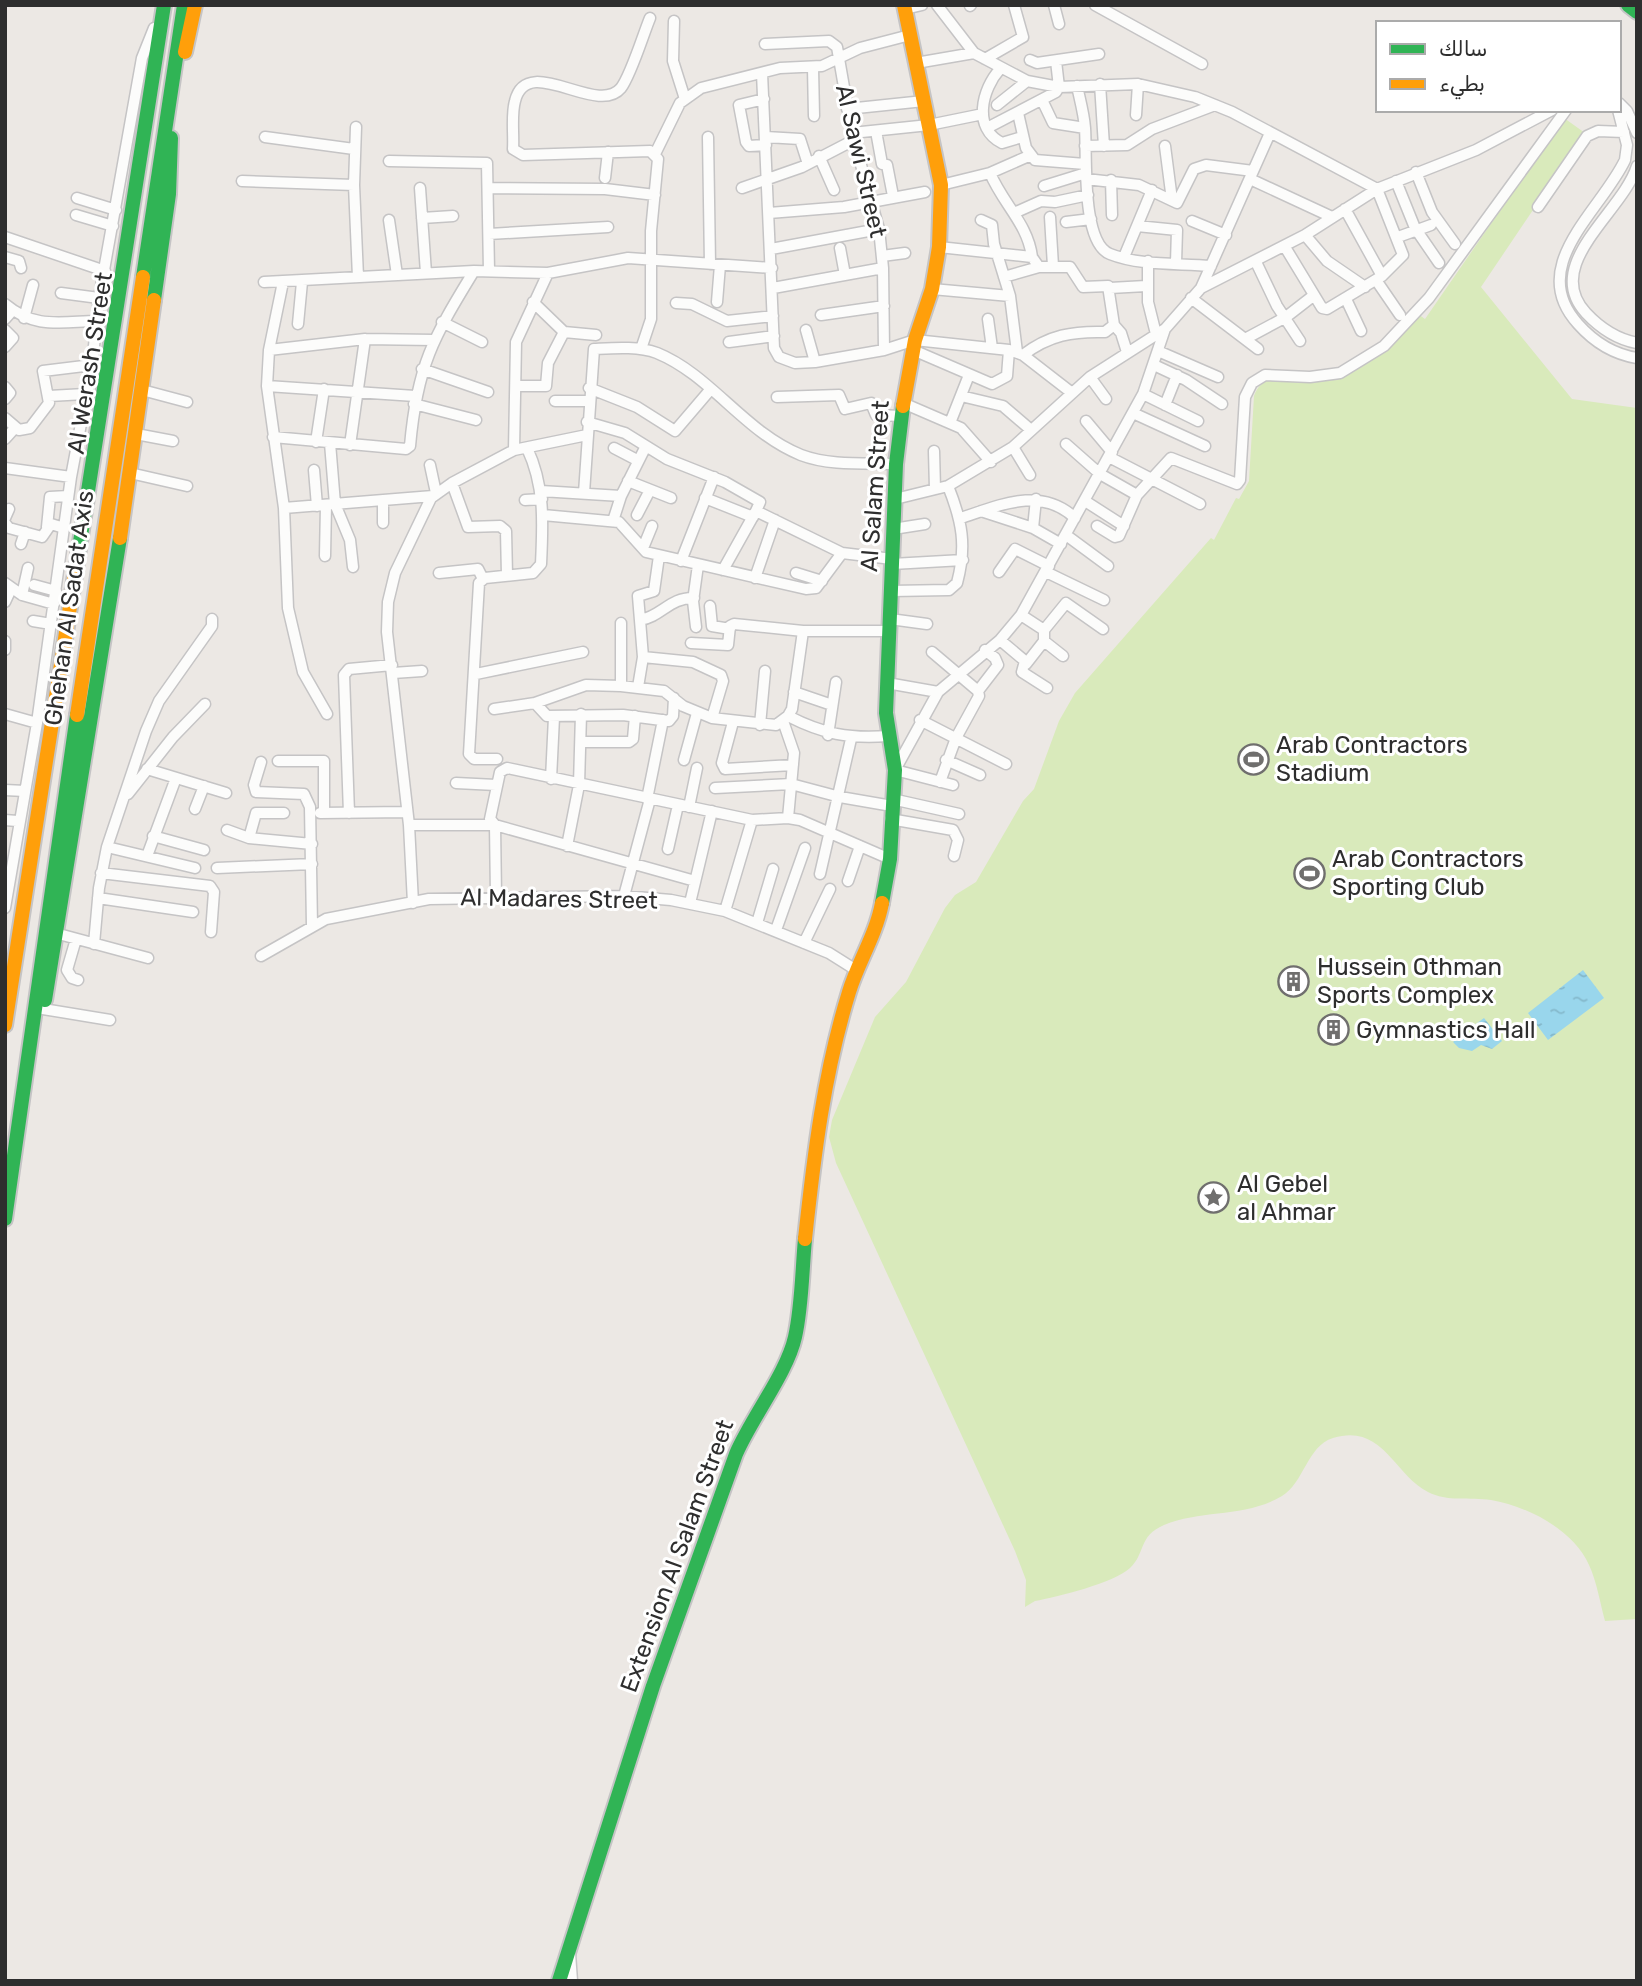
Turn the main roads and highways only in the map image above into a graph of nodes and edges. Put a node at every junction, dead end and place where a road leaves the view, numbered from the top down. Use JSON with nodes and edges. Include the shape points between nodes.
{"nodes":[{"id":1,"x":157,"y":5,"type":"edge"},
{"id":2,"x":164,"y":5,"type":"edge"},
{"id":3,"x":184,"y":5,"type":"edge"},
{"id":4,"x":195,"y":5,"type":"edge"},
{"id":5,"x":1628,"y":5,"type":"edge"},
{"id":6,"x":905,"y":7,"type":"edge"},
{"id":7,"x":1637,"y":12,"type":"edge"},
{"id":8,"x":151,"y":81,"type":"junction"},
{"id":9,"x":171,"y":167,"type":"junction"},
{"id":10,"x":150,"y":220,"type":"junction"},
{"id":11,"x":856,"y":970,"type":"joint"},
{"id":12,"x":5,"y":1025,"type":"edge"},
{"id":13,"x":19,"y":1110,"type":"junction"},
{"id":14,"x":5,"y":1219,"type":"edge"},
{"id":15,"x":559,"y":1981,"type":"edge"}],
"edges":[{"from":1,"to":8,"type":"main road","via":[[147,70]]},
{"from":2,"to":8,"type":"main road","name":"Ghehan Al Sadat Axis"},
{"from":3,"to":10,"type":"main road","name":"Ghehan Al Sadat Axis"},
{"from":4,"to":9,"type":"main road","via":[[172,124]]},
{"from":5,"to":7,"type":"main road"},
{"from":6,"to":11,"type":"main road","name":"Al Salam Street","via":[[942,186],[939,247],[932,289],[914,345],[896,464],[887,683],[888,736],[895,770],[890,859],[878,922]]},
{"from":8,"to":12,"type":"main road","name":"Ghehan Al Sadat Axis"},
{"from":9,"to":10,"type":"main road"},
{"from":9,"to":13,"type":"main road","via":[[130,473],[31,1079]]},
{"from":10,"to":13,"type":"main road","name":"Ghehan Al Sadat Axis"},
{"from":11,"to":15,"type":"main road","name":"Extension Al Salam Street","via":[[817,1124],[792,1349],[748,1423],[736,1454],[653,1686]]},
{"from":13,"to":14,"type":"main road","name":"Ghehan Al Sadat Axis"}]}
